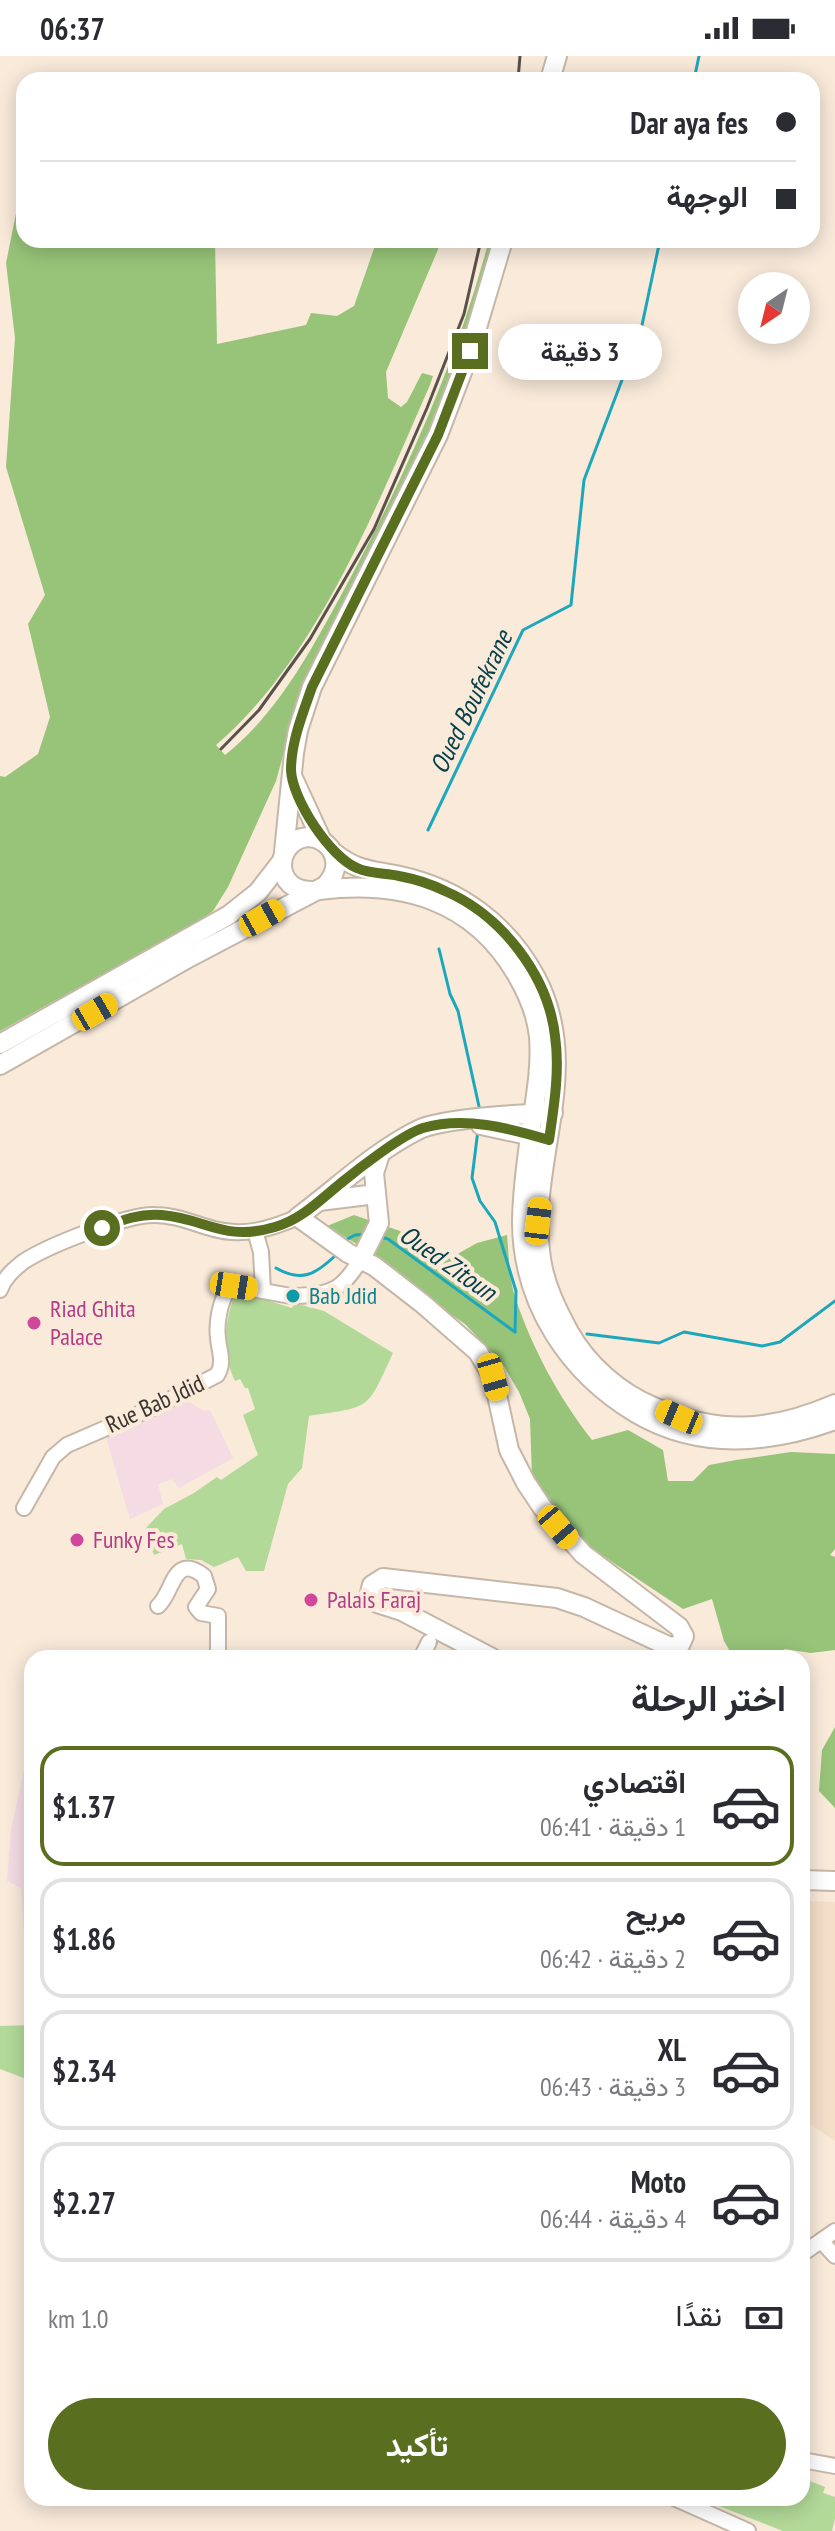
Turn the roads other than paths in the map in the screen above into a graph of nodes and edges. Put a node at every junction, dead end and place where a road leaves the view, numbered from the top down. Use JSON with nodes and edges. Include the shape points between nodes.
{"nodes":[{"id":1,"x":501,"y":248,"type":"edge"},
{"id":2,"x":291,"y":772,"type":"junction"},
{"id":3,"x":328,"y":846,"type":"junction"},
{"id":4,"x":283,"y":857,"type":"junction"},
{"id":5,"x":315,"y":890,"type":"junction"},
{"id":6,"x":0,"y":1044,"type":"edge"},
{"id":7,"x":0,"y":1065,"type":"edge"},
{"id":8,"x":553,"y":1113,"type":"junction"},
{"id":9,"x":534,"y":1114,"type":"junction"},
{"id":10,"x":462,"y":1121,"type":"junction"},
{"id":11,"x":540,"y":1137,"type":"junction"},
{"id":12,"x":380,"y":1154,"type":"junction"},
{"id":13,"x":376,"y":1194,"type":"junction"},
{"id":14,"x":319,"y":1201,"type":"junction"},
{"id":15,"x":298,"y":1217,"type":"junction"},
{"id":16,"x":255,"y":1231,"type":"junction"},
{"id":17,"x":359,"y":1253,"type":"junction"},
{"id":18,"x":0,"y":1290,"type":"edge"},
{"id":19,"x":263,"y":1291,"type":"junction"},
{"id":20,"x":835,"y":1404,"type":"edge"},
{"id":21,"x":835,"y":1420,"type":"edge"},
{"id":22,"x":747,"y":1434,"type":"junction"},
{"id":23,"x":24,"y":1508,"type":"dead end"},
{"id":24,"x":158,"y":1606,"type":"dead end"},
{"id":25,"x":432,"y":1637,"type":"junction"},
{"id":26,"x":218,"y":1650,"type":"edge"},
{"id":27,"x":425,"y":1650,"type":"edge"},
{"id":28,"x":469,"y":1650,"type":"edge"},
{"id":29,"x":810,"y":1880,"type":"edge"},
{"id":30,"x":835,"y":1881,"type":"edge"},
{"id":31,"x":835,"y":2231,"type":"edge"},
{"id":32,"x":822,"y":2242,"type":"junction"},
{"id":33,"x":810,"y":2249,"type":"edge"},
{"id":34,"x":835,"y":2256,"type":"edge"},
{"id":35,"x":810,"y":2461,"type":"edge"},
{"id":36,"x":835,"y":2466,"type":"edge"},
{"id":37,"x":692,"y":2506,"type":"edge"},
{"id":38,"x":748,"y":2531,"type":"edge"}],
"edges":[{"from":1,"to":2,"type":"main road","via":[[438,435],[312,687]]},
{"from":2,"to":3,"type":"main road"},
{"from":2,"to":4,"type":"main road"},
{"from":3,"to":4,"type":"main road","via":[[301,838]]},
{"from":3,"to":5,"type":"main road","via":[[334,874]]},
{"from":3,"to":8,"type":"main road","via":[[357,868],[446,891],[509,938],[536,978],[555,1035]]},
{"from":4,"to":5,"type":"main road","via":[[282,869],[290,883]]},
{"from":4,"to":6,"type":"main road","via":[[258,892],[237,910]]},
{"from":5,"to":7,"type":"main road"},
{"from":5,"to":9,"type":"main road","via":[[369,886],[422,896],[470,920],[492,940],[523,986],[536,1017]]},
{"from":8,"to":9,"type":"main road"},
{"from":8,"to":11,"type":"main road"},
{"from":9,"to":10,"type":"main road"},
{"from":9,"to":11,"type":"main road"},
{"from":10,"to":11,"type":"main road"},
{"from":10,"to":12,"type":"main road","via":[[420,1128]]},
{"from":11,"to":22,"type":"main road","via":[[522,1225],[529,1275],[559,1344],[597,1386],[643,1417],[699,1435]]},
{"from":12,"to":13,"type":"main road","name":"Rue Bab Jdid","via":[[374,1173]]},
{"from":12,"to":14,"type":"main road"},
{"from":13,"to":14,"type":"main road"},
{"from":13,"to":17,"type":"main road","name":"Rue Bab Jdid","via":[[379,1223]]},
{"from":14,"to":15,"type":"main road"},
{"from":15,"to":16,"type":"street"},
{"from":15,"to":17,"type":"main road","via":[[330,1241]]},
{"from":16,"to":18,"type":"street","via":[[226,1232],[163,1215],[126,1218],[33,1256],[5,1278]]},
{"from":16,"to":19,"type":"street"},
{"from":17,"to":19,"type":"street","name":"Rue Bab Jdid","via":[[341,1287],[319,1296]]},
{"from":17,"to":25,"type":"main road","via":[[478,1352],[493,1377],[509,1450],[542,1507],[583,1554],[684,1636],[680,1645],[670,1647],[584,1607],[541,1594],[383,1578],[372,1585],[370,1593],[377,1603],[402,1611]]},
{"from":19,"to":23,"type":"street","name":"Rue Bab Jdid","via":[[234,1286],[225,1294],[217,1336],[222,1367],[217,1375],[67,1445],[53,1457]]},
{"from":20,"to":22,"type":"main road"},
{"from":21,"to":22,"type":"main road","via":[[782,1437]]},
{"from":24,"to":26,"type":"street","via":[[182,1570],[204,1576],[208,1589],[196,1607],[218,1616]]},
{"from":25,"to":27,"type":"street"},
{"from":25,"to":28,"type":"main road"},
{"from":29,"to":30,"type":"main road"},
{"from":31,"to":32,"type":"street"},
{"from":32,"to":33,"type":"street"},
{"from":32,"to":34,"type":"street"},
{"from":35,"to":36,"type":"street"},
{"from":37,"to":38,"type":"street"}]}
